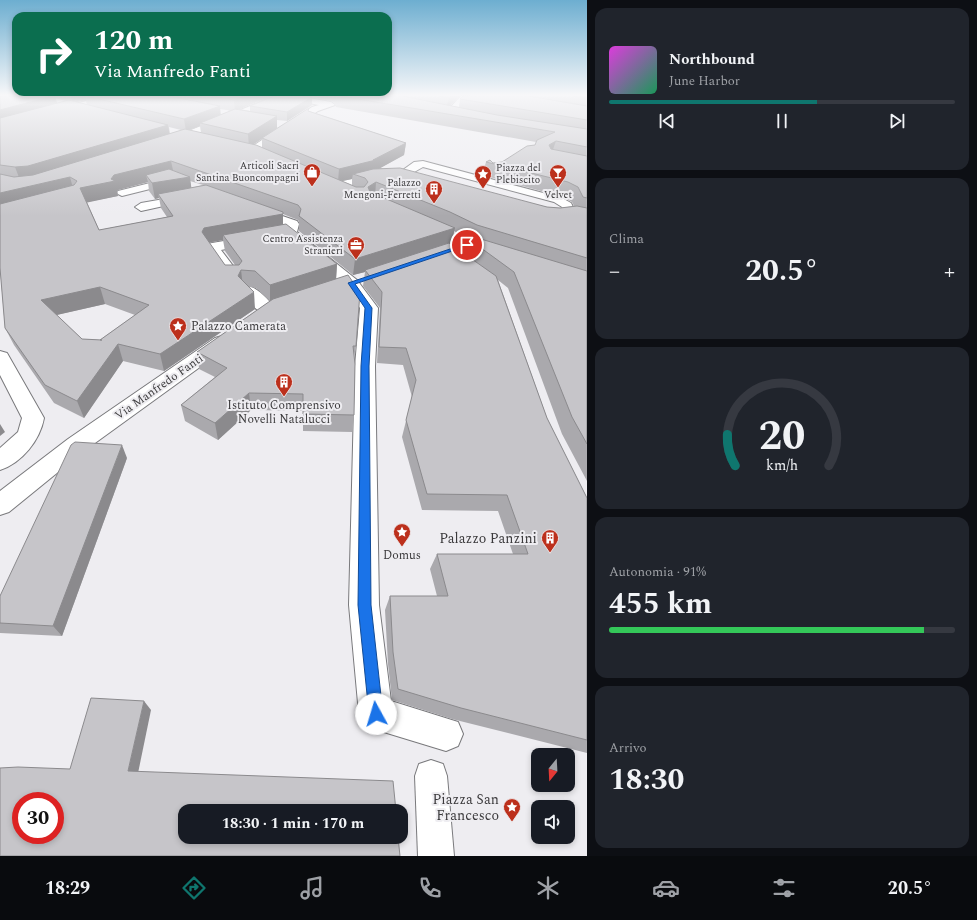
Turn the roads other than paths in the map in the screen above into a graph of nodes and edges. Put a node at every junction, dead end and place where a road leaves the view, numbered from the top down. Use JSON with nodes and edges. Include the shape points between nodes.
{"nodes":[{"id":1,"x":188,"y":136,"type":"joint"},
{"id":2,"x":273,"y":136,"type":"edge"},
{"id":3,"x":209,"y":142,"type":"edge"},
{"id":4,"x":160,"y":145,"type":"edge"},
{"id":5,"x":237,"y":148,"type":"edge"},
{"id":6,"x":251,"y":152,"type":"junction"},
{"id":7,"x":266,"y":157,"type":"edge"},
{"id":8,"x":398,"y":177,"type":"junction"},
{"id":9,"x":180,"y":178,"type":"joint"},
{"id":10,"x":413,"y":181,"type":"edge"},
{"id":11,"x":324,"y":182,"type":"edge"},
{"id":12,"x":336,"y":187,"type":"junction"},
{"id":13,"x":122,"y":193,"type":"edge"},
{"id":14,"x":196,"y":193,"type":"joint"},
{"id":15,"x":353,"y":194,"type":"edge"},
{"id":16,"x":244,"y":206,"type":"edge"},
{"id":17,"x":141,"y":207,"type":"dead end"},
{"id":18,"x":560,"y":216,"type":"edge"},
{"id":19,"x":290,"y":233,"type":"junction"},
{"id":20,"x":448,"y":243,"type":"junction"},
{"id":21,"x":473,"y":247,"type":"edge"},
{"id":22,"x":411,"y":263,"type":"edge"},
{"id":23,"x":467,"y":265,"type":"edge"},
{"id":24,"x":234,"y":277,"type":"edge"},
{"id":25,"x":249,"y":291,"type":"edge"},
{"id":26,"x":0,"y":356,"type":"edge"},
{"id":27,"x":0,"y":461,"type":"edge"},
{"id":28,"x":0,"y":505,"type":"edge"},
{"id":29,"x":446,"y":734,"type":"dead end"},
{"id":30,"x":431,"y":776,"type":"dead end"},
{"id":31,"x":436,"y":856,"type":"edge"}],
"edges":[{"from":1,"to":3,"type":"street"},
{"from":1,"to":4,"type":"street"},
{"from":2,"to":6,"type":"street"},
{"from":5,"to":6,"type":"street"},
{"from":6,"to":7,"type":"street"},
{"from":8,"to":10,"type":"street"},
{"from":8,"to":12,"type":"street","via":[[371,178]]},
{"from":8,"to":18,"type":"street","via":[[418,164],[423,164],[558,200],[577,216]]},
{"from":9,"to":13,"type":"street"},
{"from":9,"to":14,"type":"street"},
{"from":11,"to":12,"type":"street"},
{"from":12,"to":15,"type":"street"},
{"from":14,"to":17,"type":"street"},
{"from":16,"to":19,"type":"street","via":[[292,224]]},
{"from":19,"to":24,"type":"street","via":[[212,247]]},
{"from":19,"to":29,"type":"street","via":[[349,283],[369,308],[365,366],[364,605],[376,714]]},
{"from":20,"to":21,"type":"street"},
{"from":20,"to":22,"type":"street"},
{"from":20,"to":23,"type":"street"},
{"from":25,"to":28,"type":"street","name":"Via Manfredo Fanti","via":[[274,308],[244,326],[76,446]]},
{"from":26,"to":27,"type":"street","via":[[33,418],[32,427],[25,441]]},
{"from":30,"to":31,"type":"street"}]}
